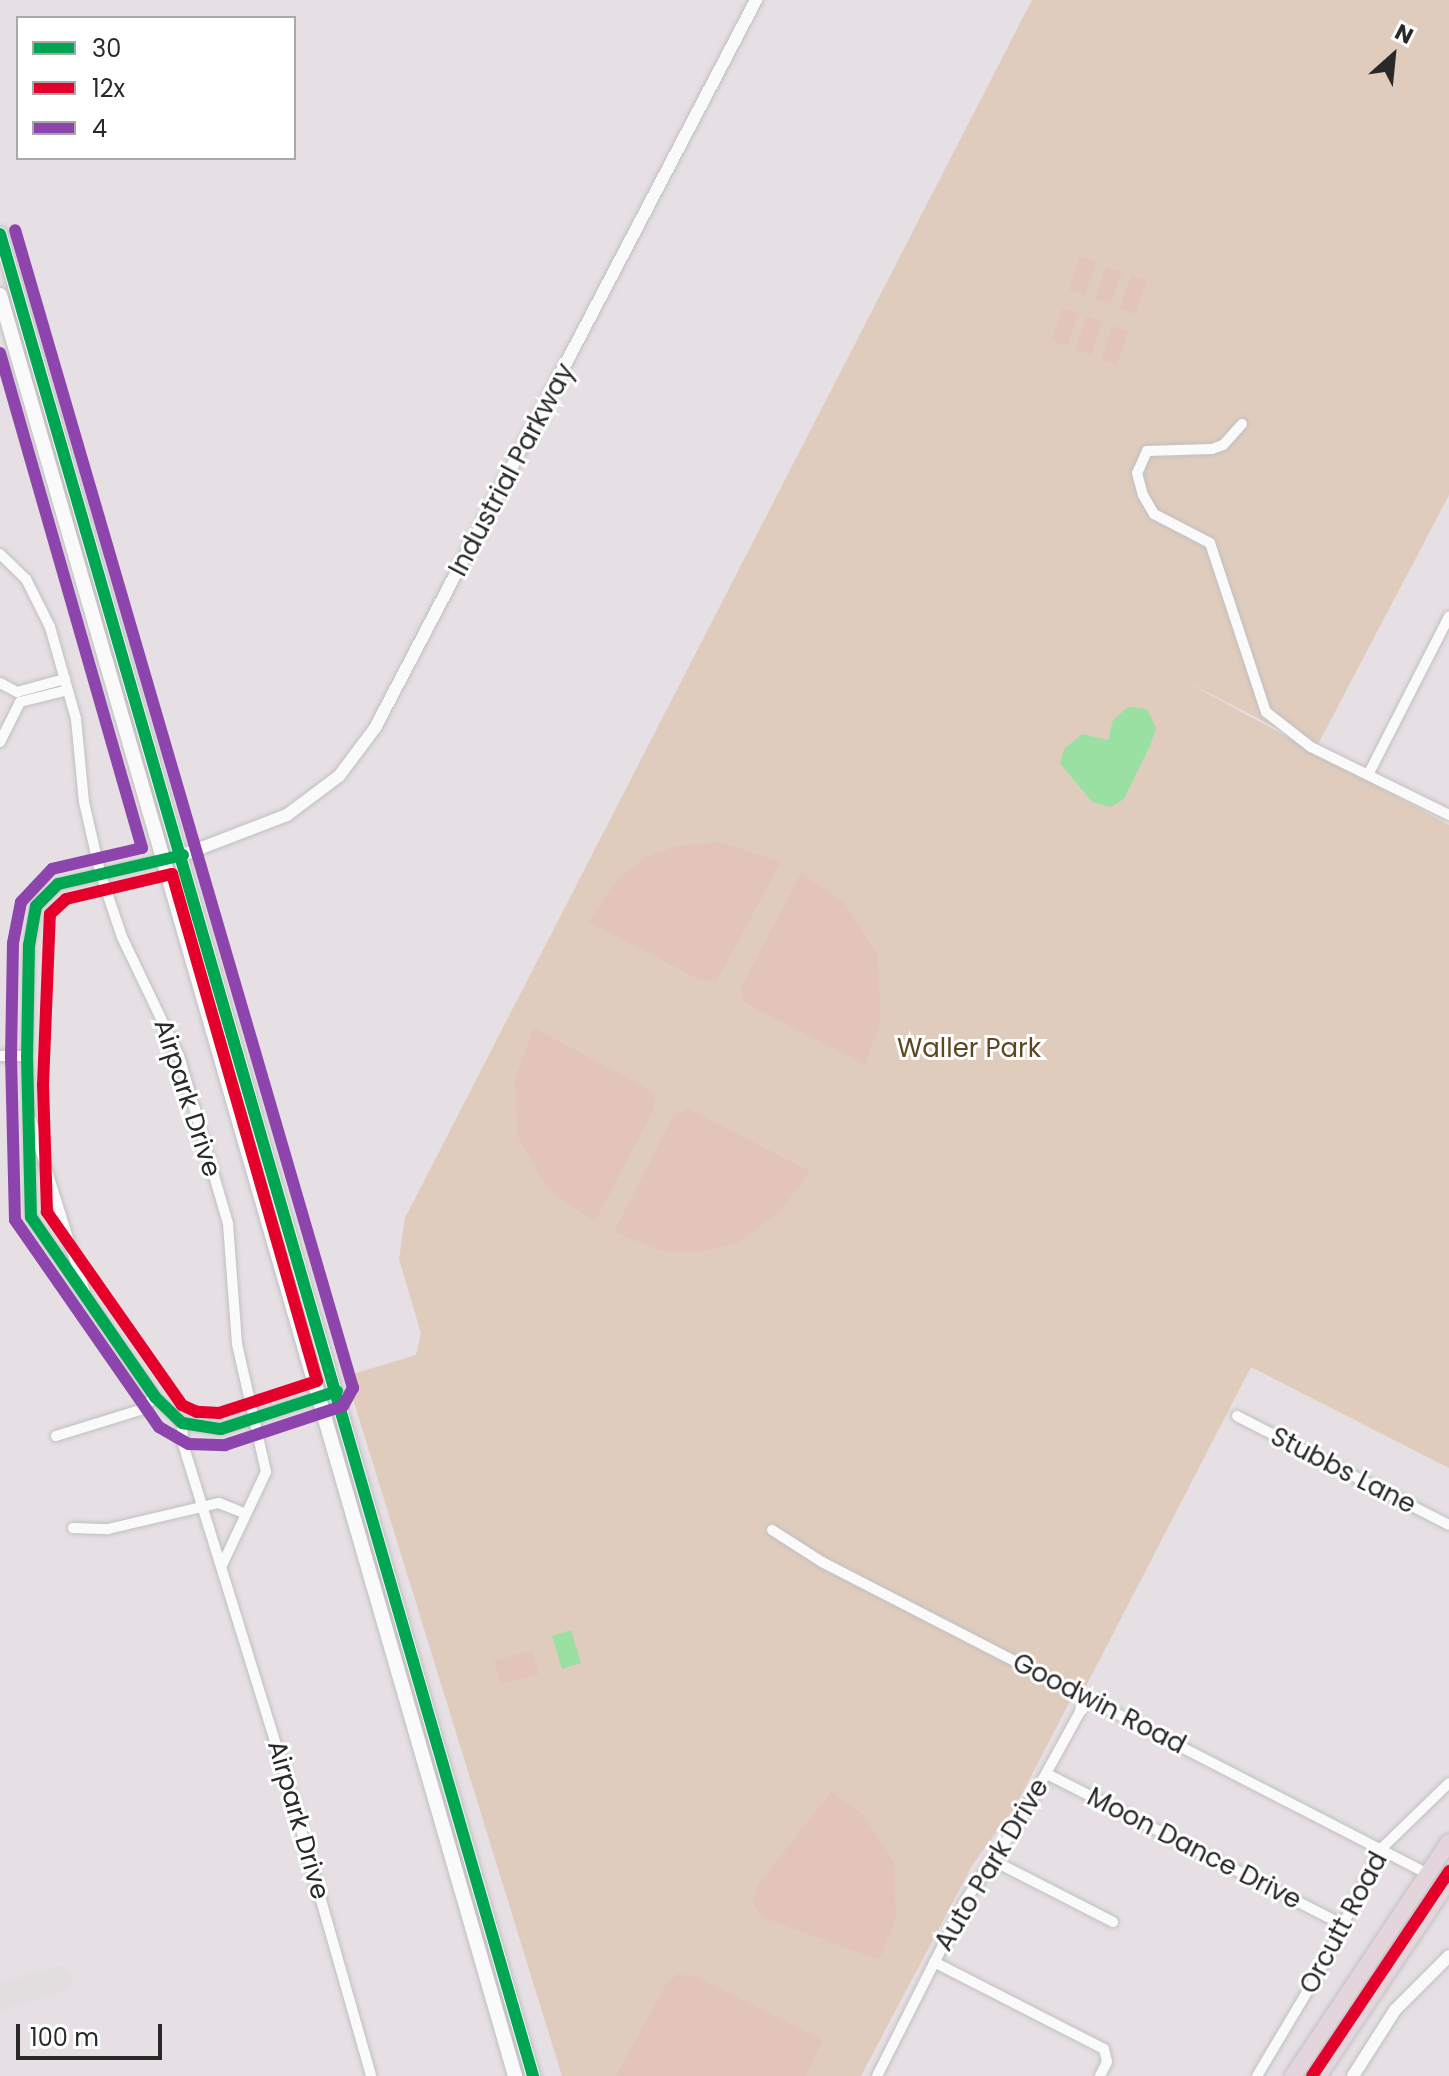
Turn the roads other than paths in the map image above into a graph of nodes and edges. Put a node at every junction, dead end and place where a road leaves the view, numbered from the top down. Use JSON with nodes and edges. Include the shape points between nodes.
{"nodes":[{"id":1,"x":756,"y":0,"type":"edge"},
{"id":2,"x":0,"y":234,"type":"edge"},
{"id":3,"x":0,"y":295,"type":"edge"},
{"id":4,"x":1242,"y":424,"type":"dead end"},
{"id":5,"x":0,"y":554,"type":"edge"},
{"id":6,"x":1449,"y":617,"type":"edge"},
{"id":7,"x":0,"y":683,"type":"edge"},
{"id":8,"x":66,"y":684,"type":"junction"},
{"id":9,"x":18,"y":697,"type":"junction"},
{"id":10,"x":0,"y":742,"type":"edge"},
{"id":11,"x":1368,"y":775,"type":"junction"},
{"id":12,"x":1449,"y":815,"type":"edge"},
{"id":13,"x":183,"y":855,"type":"junction"},
{"id":14,"x":162,"y":860,"type":"junction"},
{"id":15,"x":100,"y":872,"type":"junction"},
{"id":16,"x":0,"y":1056,"type":"edge"},
{"id":17,"x":27,"y":1056,"type":"junction"},
{"id":18,"x":28,"y":1111,"type":"junction"},
{"id":19,"x":88,"y":1304,"type":"junction"},
{"id":20,"x":337,"y":1391,"type":"junction"},
{"id":21,"x":155,"y":1397,"type":"junction"},
{"id":22,"x":319,"y":1397,"type":"junction"},
{"id":23,"x":1237,"y":1416,"type":"dead end"},
{"id":24,"x":255,"y":1419,"type":"junction"},
{"id":25,"x":182,"y":1423,"type":"junction"},
{"id":26,"x":56,"y":1436,"type":"dead end"},
{"id":27,"x":204,"y":1506,"type":"junction"},
{"id":28,"x":246,"y":1514,"type":"junction"},
{"id":29,"x":1449,"y":1525,"type":"edge"},
{"id":30,"x":73,"y":1528,"type":"dead end"},
{"id":31,"x":772,"y":1530,"type":"dead end"},
{"id":32,"x":222,"y":1565,"type":"junction"},
{"id":33,"x":1087,"y":1699,"type":"junction"},
{"id":34,"x":1047,"y":1774,"type":"junction"},
{"id":35,"x":1449,"y":1783,"type":"edge"},
{"id":36,"x":1449,"y":1842,"type":"edge"},
{"id":37,"x":1382,"y":1848,"type":"junction"},
{"id":38,"x":992,"y":1860,"type":"junction"},
{"id":39,"x":1428,"y":1874,"type":"junction"},
{"id":40,"x":1448,"y":1884,"type":"edge"},
{"id":41,"x":1113,"y":1922,"type":"dead end"},
{"id":42,"x":1341,"y":1924,"type":"junction"},
{"id":43,"x":1449,"y":1956,"type":"edge"},
{"id":44,"x":934,"y":1962,"type":"junction"},
{"id":45,"x":371,"y":2076,"type":"edge"},
{"id":46,"x":515,"y":2076,"type":"edge"},
{"id":47,"x":533,"y":2076,"type":"edge"},
{"id":48,"x":877,"y":2076,"type":"edge"},
{"id":49,"x":1100,"y":2076,"type":"edge"},
{"id":50,"x":1257,"y":2076,"type":"edge"},
{"id":51,"x":1293,"y":2076,"type":"edge"},
{"id":52,"x":1318,"y":2076,"type":"edge"},
{"id":53,"x":1353,"y":2076,"type":"edge"}],
"edges":[{"from":1,"to":13,"type":"street","name":"Industrial Parkway","via":[[472,548],[361,748],[339,776],[287,815]]},
{"from":2,"to":13,"type":"main road"},
{"from":3,"to":14,"type":"main road"},
{"from":4,"to":11,"type":"street","via":[[1212,449],[1147,451],[1137,473],[1143,495],[1154,514],[1210,543],[1266,712],[1311,747]]},
{"from":5,"to":8,"type":"street","name":"Airpark Drive","via":[[34,592]]},
{"from":6,"to":11,"type":"street"},
{"from":7,"to":9,"type":"street"},
{"from":8,"to":9,"type":"street"},
{"from":8,"to":15,"type":"street","name":"Airpark Drive"},
{"from":9,"to":10,"type":"street"},
{"from":11,"to":12,"type":"street"},
{"from":13,"to":14,"type":"street"},
{"from":13,"to":20,"type":"main road"},
{"from":14,"to":15,"type":"street"},
{"from":14,"to":22,"type":"main road"},
{"from":15,"to":17,"type":"street","via":[[58,884],[36,906],[30,934]]},
{"from":15,"to":24,"type":"street","name":"Airpark Drive","via":[[122,937],[179,1056],[228,1224],[237,1344]]},
{"from":16,"to":17,"type":"street"},
{"from":17,"to":18,"type":"street"},
{"from":18,"to":19,"type":"street"},
{"from":18,"to":19,"type":"street","via":[[31,1217]]},
{"from":19,"to":21,"type":"street"},
{"from":20,"to":22,"type":"street"},
{"from":20,"to":47,"type":"main road"},
{"from":21,"to":25,"type":"street"},
{"from":21,"to":26,"type":"street","via":[[140,1410]]},
{"from":22,"to":24,"type":"street"},
{"from":22,"to":46,"type":"main road"},
{"from":23,"to":29,"type":"street","name":"Stubbs Lane"},
{"from":24,"to":25,"type":"street","via":[[221,1429]]},
{"from":24,"to":28,"type":"street","name":"Airpark Drive","via":[[266,1472]]},
{"from":25,"to":27,"type":"street","name":"Airpark Drive","via":[[183,1444]]},
{"from":27,"to":28,"type":"street","via":[[227,1503]]},
{"from":27,"to":30,"type":"street","via":[[108,1529]]},
{"from":27,"to":32,"type":"street","name":"Airpark Drive"},
{"from":28,"to":32,"type":"street","name":"Airpark Drive"},
{"from":31,"to":33,"type":"street","name":"Goodwin Road","via":[[822,1562]]},
{"from":32,"to":45,"type":"street","name":"Airpark Drive"},
{"from":33,"to":34,"type":"street","name":"Auto Park Drive"},
{"from":33,"to":37,"type":"street","name":"Goodwin Road"},
{"from":34,"to":38,"type":"street","name":"Auto Park Drive"},
{"from":34,"to":42,"type":"street","name":"Moon Dance Drive"},
{"from":35,"to":37,"type":"street","name":"Orcutt Road"},
{"from":36,"to":39,"type":"highway"},
{"from":37,"to":39,"type":"street","name":"Goodwin Road"},
{"from":37,"to":42,"type":"street","name":"Orcutt Road"},
{"from":38,"to":41,"type":"street"},
{"from":38,"to":44,"type":"street","name":"Auto Park Drive"},
{"from":39,"to":40,"type":"street","name":"Orcutt Road"},
{"from":39,"to":51,"type":"highway"},
{"from":40,"to":52,"type":"highway"},
{"from":42,"to":50,"type":"street","name":"Orcutt Road","via":[[1300,2007]]},
{"from":43,"to":53,"type":"street","via":[[1395,2010]]},
{"from":44,"to":48,"type":"street","name":"Auto Park Drive"},
{"from":44,"to":49,"type":"street","via":[[1104,2049],[1107,2062]]}]}
